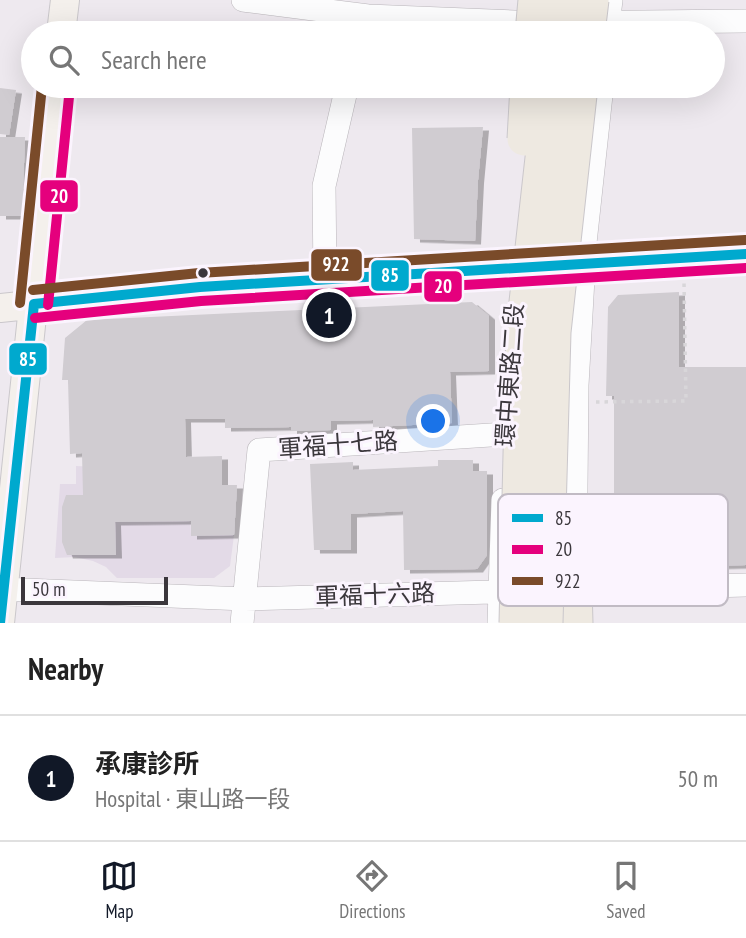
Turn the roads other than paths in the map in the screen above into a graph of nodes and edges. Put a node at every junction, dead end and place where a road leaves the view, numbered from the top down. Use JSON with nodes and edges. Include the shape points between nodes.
{"nodes":[{"id":1,"x":65,"y":0,"type":"edge"},
{"id":2,"x":243,"y":0,"type":"edge"},
{"id":3,"x":544,"y":0,"type":"edge"},
{"id":4,"x":365,"y":17,"type":"edge"},
{"id":5,"x":601,"y":18,"type":"edge"},
{"id":6,"x":544,"y":20,"type":"edge"},
{"id":7,"x":62,"y":21,"type":"edge"},
{"id":8,"x":710,"y":21,"type":"edge"},
{"id":9,"x":725,"y":21,"type":"edge"},
{"id":10,"x":746,"y":22,"type":"edge"},
{"id":11,"x":55,"y":98,"type":"edge"},
{"id":12,"x":344,"y":98,"type":"edge"},
{"id":13,"x":527,"y":98,"type":"edge"},
{"id":14,"x":534,"y":98,"type":"edge"},
{"id":15,"x":548,"y":98,"type":"edge"},
{"id":16,"x":580,"y":98,"type":"edge"},
{"id":17,"x":601,"y":98,"type":"edge"},
{"id":18,"x":746,"y":254,"type":"edge"},
{"id":19,"x":584,"y":264,"type":"junction"},
{"id":20,"x":522,"y":276,"type":"junction"},
{"id":21,"x":326,"y":278,"type":"junction"},
{"id":22,"x":34,"y":304,"type":"junction"},
{"id":23,"x":0,"y":308,"type":"edge"},
{"id":24,"x":506,"y":434,"type":"junction"},
{"id":25,"x":503,"y":494,"type":"edge"},
{"id":26,"x":517,"y":494,"type":"edge"},
{"id":27,"x":550,"y":494,"type":"edge"},
{"id":28,"x":576,"y":494,"type":"edge"},
{"id":29,"x":728,"y":584,"type":"edge"},
{"id":30,"x":746,"y":584,"type":"edge"},
{"id":31,"x":2,"y":589,"type":"edge"},
{"id":32,"x":498,"y":591,"type":"edge"},
{"id":33,"x":245,"y":598,"type":"junction"},
{"id":34,"x":1,"y":623,"type":"edge"},
{"id":35,"x":242,"y":623,"type":"edge"}],
"edges":[{"from":1,"to":7,"type":"main road"},
{"from":2,"to":4,"type":"street"},
{"from":3,"to":6,"type":"street"},
{"from":4,"to":6,"type":"street"},
{"from":5,"to":6,"type":"street"},
{"from":5,"to":8,"type":"street"},
{"from":9,"to":10,"type":"street"},
{"from":11,"to":22,"type":"main road"},
{"from":12,"to":21,"type":"street","via":[[324,186]]},
{"from":13,"to":20,"type":"highway","bridge":true},
{"from":14,"to":20,"type":"street","name":"環中東路二段"},
{"from":15,"to":20,"type":"highway","bridge":true},
{"from":16,"to":27,"type":"highway","bridge":true,"via":[[554,332]]},
{"from":17,"to":19,"type":"street"},
{"from":18,"to":19,"type":"main road"},
{"from":19,"to":20,"type":"main road"},
{"from":19,"to":28,"type":"street"},
{"from":20,"to":21,"type":"main road"},
{"from":20,"to":24,"type":"street","name":"環中東路二段"},
{"from":20,"to":26,"type":"highway","bridge":true},
{"from":21,"to":22,"type":"main road"},
{"from":22,"to":23,"type":"main road"},
{"from":22,"to":31,"type":"main road"},
{"from":24,"to":25,"type":"street","name":"環中東路二段"},
{"from":24,"to":33,"type":"street","name":"軍福十七路","via":[[259,450]]},
{"from":29,"to":30,"type":"street","name":"軍福十六路"},
{"from":31,"to":33,"type":"street","name":"軍福十六路"},
{"from":31,"to":34,"type":"main road"},
{"from":32,"to":33,"type":"street","name":"軍福十六路"},
{"from":33,"to":35,"type":"street","name":"軍福十七路"}]}
